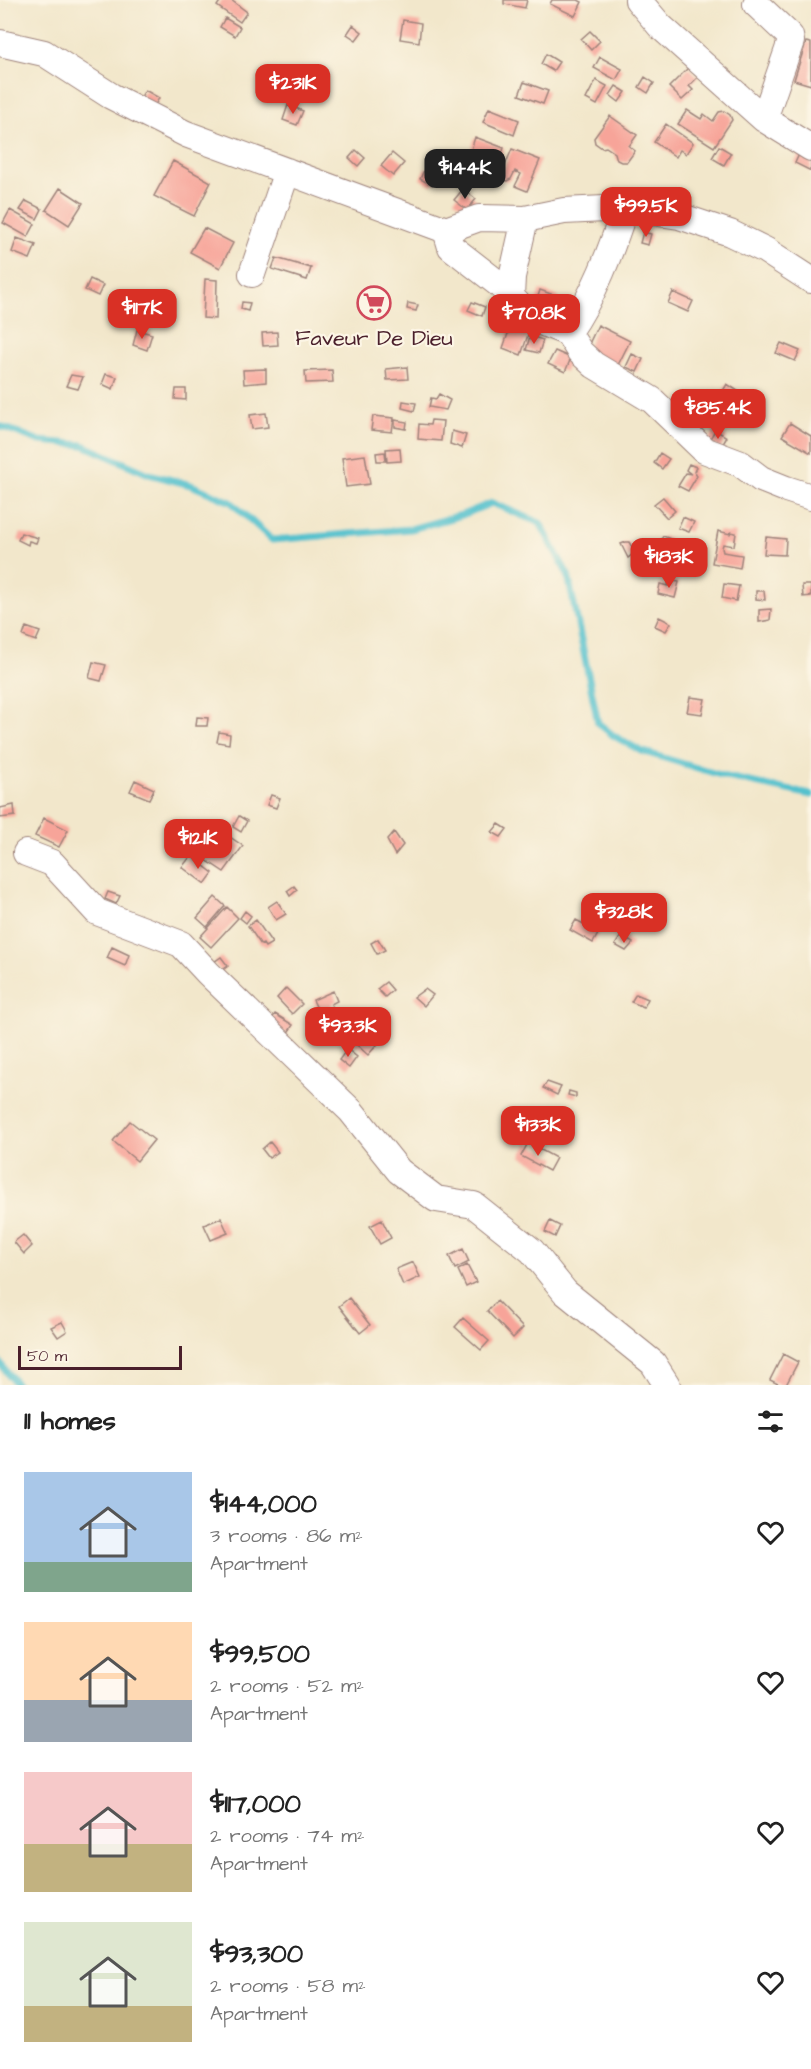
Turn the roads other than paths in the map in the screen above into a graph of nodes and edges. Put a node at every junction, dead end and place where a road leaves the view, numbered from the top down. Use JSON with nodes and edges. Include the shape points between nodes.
{"nodes":[{"id":1,"x":638,"y":0,"type":"edge"},
{"id":2,"x":756,"y":4,"type":"dead end"},
{"id":3,"x":0,"y":43,"type":"edge"},
{"id":4,"x":764,"y":119,"type":"junction"},
{"id":5,"x":811,"y":148,"type":"edge"},
{"id":6,"x":287,"y":171,"type":"junction"},
{"id":7,"x":625,"y":208,"type":"junction"},
{"id":8,"x":525,"y":219,"type":"junction"},
{"id":9,"x":446,"y":230,"type":"junction"},
{"id":10,"x":252,"y":273,"type":"dead end"},
{"id":11,"x":811,"y":280,"type":"edge"},
{"id":12,"x":511,"y":296,"type":"junction"},
{"id":13,"x":568,"y":333,"type":"junction"},
{"id":14,"x":811,"y":496,"type":"edge"},
{"id":15,"x":26,"y":853,"type":"dead end"},
{"id":16,"x":667,"y":1385,"type":"edge"}],
"edges":[{"from":1,"to":4,"type":"street","via":[[660,26]]},
{"from":2,"to":4,"type":"street","via":[[791,41]]},
{"from":3,"to":6,"type":"street","via":[[44,53],[111,96],[186,134]]},
{"from":4,"to":5,"type":"street"},
{"from":6,"to":9,"type":"street"},
{"from":6,"to":10,"type":"street"},
{"from":7,"to":8,"type":"street","via":[[564,211]]},
{"from":7,"to":11,"type":"street","via":[[679,216],[730,233]]},
{"from":7,"to":13,"type":"street","via":[[597,281]]},
{"from":8,"to":9,"type":"street","via":[[479,218]]},
{"from":8,"to":12,"type":"street"},
{"from":9,"to":12,"type":"street","via":[[451,247]]},
{"from":12,"to":13,"type":"street","via":[[531,318]]},
{"from":13,"to":14,"type":"street","via":[[594,365],[652,400],[704,450],[741,464],[786,489]]},
{"from":15,"to":16,"type":"street","via":[[52,863],[97,912],[181,944],[351,1111],[399,1171],[436,1199],[474,1206],[532,1251],[565,1292],[653,1363]]}]}
